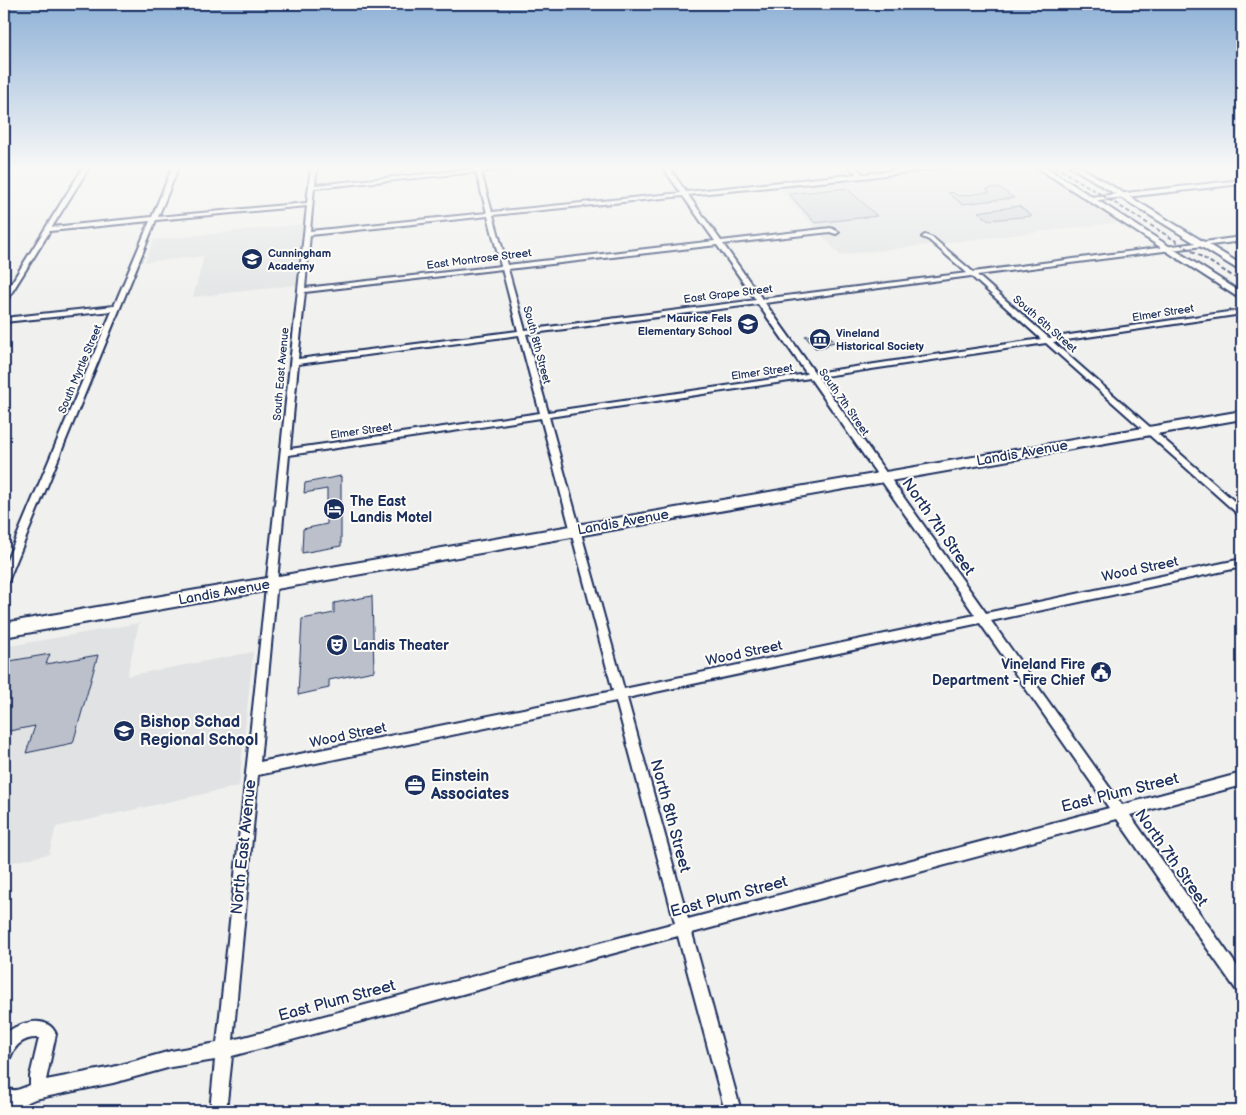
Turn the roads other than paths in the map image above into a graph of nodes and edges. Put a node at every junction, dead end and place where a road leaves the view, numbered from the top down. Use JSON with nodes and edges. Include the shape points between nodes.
{"nodes":[{"id":1,"x":55,"y":218,"type":"edge"},
{"id":2,"x":164,"y":218,"type":"edge"},
{"id":3,"x":309,"y":218,"type":"edge"},
{"id":4,"x":451,"y":218,"type":"edge"},
{"id":5,"x":491,"y":218,"type":"edge"},
{"id":6,"x":701,"y":218,"type":"edge"},
{"id":7,"x":1119,"y":218,"type":"edge"},
{"id":8,"x":1158,"y":218,"type":"edge"},
{"id":9,"x":154,"y":219,"type":"junction"},
{"id":10,"x":48,"y":230,"type":"junction"},
{"id":11,"x":836,"y":232,"type":"dead end"},
{"id":12,"x":308,"y":233,"type":"junction"},
{"id":13,"x":925,"y":236,"type":"dead end"},
{"id":14,"x":1242,"y":239,"type":"edge"},
{"id":15,"x":718,"y":242,"type":"junction"},
{"id":16,"x":1201,"y":244,"type":"junction"},
{"id":17,"x":1167,"y":249,"type":"junction"},
{"id":18,"x":504,"y":266,"type":"junction"},
{"id":19,"x":1242,"y":269,"type":"edge"},
{"id":20,"x":972,"y":274,"type":"junction"},
{"id":21,"x":302,"y":290,"type":"junction"},
{"id":22,"x":1242,"y":297,"type":"edge"},
{"id":23,"x":4,"y":300,"type":"edge"},
{"id":24,"x":760,"y":301,"type":"junction"},
{"id":25,"x":117,"y":308,"type":"junction"},
{"id":26,"x":1242,"y":312,"type":"edge"},
{"id":27,"x":4,"y":320,"type":"edge"},
{"id":28,"x":521,"y":332,"type":"junction"},
{"id":29,"x":1048,"y":341,"type":"junction"},
{"id":30,"x":293,"y":362,"type":"junction"},
{"id":31,"x":812,"y":376,"type":"junction"},
{"id":32,"x":544,"y":415,"type":"junction"},
{"id":33,"x":1242,"y":415,"type":"edge"},
{"id":34,"x":1150,"y":430,"type":"junction"},
{"id":35,"x":285,"y":453,"type":"junction"},
{"id":36,"x":884,"y":478,"type":"junction"},
{"id":37,"x":1242,"y":513,"type":"edge"},
{"id":38,"x":574,"y":530,"type":"junction"},
{"id":39,"x":1242,"y":563,"type":"edge"},
{"id":40,"x":4,"y":579,"type":"edge"},
{"id":41,"x":270,"y":584,"type":"junction"},
{"id":42,"x":982,"y":618,"type":"junction"},
{"id":43,"x":4,"y":630,"type":"edge"},
{"id":44,"x":619,"y":695,"type":"junction"},
{"id":45,"x":252,"y":770,"type":"junction"},
{"id":46,"x":1242,"y":780,"type":"edge"},
{"id":47,"x":1119,"y":812,"type":"junction"},
{"id":48,"x":683,"y":928,"type":"junction"},
{"id":49,"x":1242,"y":986,"type":"edge"},
{"id":50,"x":224,"y":1050,"type":"junction"},
{"id":51,"x":4,"y":1052,"type":"edge"},
{"id":52,"x":38,"y":1090,"type":"junction"},
{"id":53,"x":4,"y":1096,"type":"edge"},
{"id":54,"x":218,"y":1111,"type":"edge"},
{"id":55,"x":733,"y":1111,"type":"edge"}],
"edges":[{"from":1,"to":10,"type":"street"},
{"from":2,"to":9,"type":"street"},
{"from":3,"to":12,"type":"street","name":"South East Avenue"},
{"from":4,"to":12,"type":"street"},
{"from":5,"to":18,"type":"street","name":"South 8th Street"},
{"from":6,"to":15,"type":"street","name":"South 7th Street"},
{"from":7,"to":17,"type":"main road"},
{"from":8,"to":16,"type":"main road"},
{"from":9,"to":10,"type":"street"},
{"from":9,"to":25,"type":"street","name":"South Myrtle Street"},
{"from":10,"to":23,"type":"street"},
{"from":11,"to":15,"type":"street","name":"East Montrose Street"},
{"from":12,"to":21,"type":"street","name":"South East Avenue"},
{"from":13,"to":20,"type":"street","name":"South 6th Street"},
{"from":14,"to":16,"type":"street","name":"East Grape Street"},
{"from":15,"to":18,"type":"street","name":"East Montrose Street"},
{"from":15,"to":24,"type":"street","name":"South 7th Street"},
{"from":16,"to":17,"type":"street","name":"East Grape Street"},
{"from":16,"to":19,"type":"main road"},
{"from":17,"to":20,"type":"street","name":"East Grape Street"},
{"from":17,"to":22,"type":"main road"},
{"from":18,"to":21,"type":"street","name":"East Montrose Street"},
{"from":18,"to":28,"type":"street","name":"South 8th Street"},
{"from":20,"to":24,"type":"street","name":"East Grape Street"},
{"from":20,"to":29,"type":"street","name":"South 6th Street"},
{"from":21,"to":30,"type":"street","name":"South East Avenue"},
{"from":24,"to":28,"type":"street","name":"East Grape Street"},
{"from":24,"to":31,"type":"street","name":"South 7th Street"},
{"from":25,"to":27,"type":"street"},
{"from":25,"to":40,"type":"street","name":"South Myrtle Street"},
{"from":26,"to":29,"type":"street","name":"Elmer Street"},
{"from":28,"to":30,"type":"street","name":"East Grape Street"},
{"from":28,"to":32,"type":"street","name":"South 8th Street"},
{"from":29,"to":31,"type":"street","name":"Elmer Street"},
{"from":29,"to":34,"type":"street","name":"South 6th Street"},
{"from":30,"to":35,"type":"street","name":"South East Avenue"},
{"from":31,"to":32,"type":"street","name":"Elmer Street"},
{"from":31,"to":36,"type":"street","name":"South 7th Street"},
{"from":32,"to":35,"type":"street","name":"Elmer Street"},
{"from":32,"to":38,"type":"street","name":"South 8th Street"},
{"from":33,"to":34,"type":"main road","name":"Landis Avenue"},
{"from":34,"to":36,"type":"main road","name":"Landis Avenue"},
{"from":34,"to":37,"type":"street","name":"South 6th Street"},
{"from":35,"to":41,"type":"street","name":"South East Avenue"},
{"from":36,"to":38,"type":"main road","name":"Landis Avenue"},
{"from":36,"to":42,"type":"street","name":"North 7th Street"},
{"from":38,"to":41,"type":"main road","name":"Landis Avenue"},
{"from":38,"to":44,"type":"street","name":"North 8th Street"},
{"from":39,"to":42,"type":"street","name":"Wood Street"},
{"from":41,"to":43,"type":"main road","name":"Landis Avenue"},
{"from":41,"to":45,"type":"street","name":"North East Avenue"},
{"from":42,"to":44,"type":"street","name":"Wood Street"},
{"from":42,"to":47,"type":"street","name":"North 7th Street"},
{"from":44,"to":45,"type":"street","name":"Wood Street"},
{"from":44,"to":48,"type":"street","name":"North 8th Street"},
{"from":45,"to":50,"type":"street","name":"North East Avenue"},
{"from":46,"to":47,"type":"street","name":"East Plum Street"},
{"from":47,"to":48,"type":"street","name":"East Plum Street"},
{"from":47,"to":49,"type":"street","name":"North 7th Street"},
{"from":48,"to":50,"type":"street","name":"East Plum Street"},
{"from":48,"to":55,"type":"street","name":"North 8th Street"},
{"from":50,"to":52,"type":"street","name":"East Plum Street"},
{"from":50,"to":54,"type":"street","name":"North East Avenue"},
{"from":51,"to":52,"type":"street","via":[[6,1044],[19,1034],[40,1029],[48,1034]]},
{"from":52,"to":53,"type":"street","name":"East Plum Street","via":[[19,1098],[6,1100]]}]}
